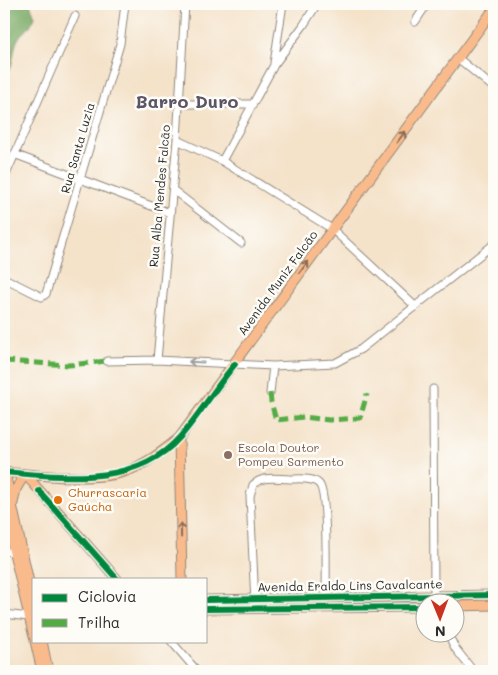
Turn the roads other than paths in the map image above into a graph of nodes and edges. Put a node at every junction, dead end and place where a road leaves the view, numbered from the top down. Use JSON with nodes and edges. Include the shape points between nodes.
{"nodes":[{"id":1,"x":125,"y":4,"type":"edge"},
{"id":2,"x":185,"y":4,"type":"edge"},
{"id":3,"x":283,"y":4,"type":"edge"},
{"id":4,"x":317,"y":4,"type":"edge"},
{"id":5,"x":427,"y":4,"type":"edge"},
{"id":6,"x":494,"y":8,"type":"edge"},
{"id":7,"x":75,"y":16,"type":"dead end"},
{"id":8,"x":415,"y":22,"type":"dead end"},
{"id":9,"x":459,"y":59,"type":"junction"},
{"id":10,"x":274,"y":65,"type":"junction"},
{"id":11,"x":494,"y":88,"type":"edge"},
{"id":12,"x":178,"y":104,"type":"junction"},
{"id":13,"x":251,"y":104,"type":"junction"},
{"id":14,"x":177,"y":140,"type":"junction"},
{"id":15,"x":14,"y":154,"type":"junction"},
{"id":16,"x":222,"y":161,"type":"junction"},
{"id":17,"x":4,"y":179,"type":"edge"},
{"id":18,"x":82,"y":179,"type":"junction"},
{"id":19,"x":173,"y":190,"type":"junction"},
{"id":20,"x":170,"y":213,"type":"junction"},
{"id":21,"x":332,"y":228,"type":"junction"},
{"id":22,"x":241,"y":243,"type":"dead end"},
{"id":23,"x":494,"y":244,"type":"edge"},
{"id":24,"x":4,"y":278,"type":"edge"},
{"id":25,"x":416,"y":307,"type":"junction"},
{"id":26,"x":157,"y":360,"type":"junction"},
{"id":27,"x":107,"y":361,"type":"dead end"},
{"id":28,"x":235,"y":364,"type":"junction"},
{"id":29,"x":273,"y":366,"type":"junction"},
{"id":30,"x":433,"y":389,"type":"dead end"},
{"id":31,"x":270,"y":393,"type":"dead end"},
{"id":32,"x":179,"y":438,"type":"junction"},
{"id":33,"x":4,"y":470,"type":"edge"},
{"id":34,"x":25,"y":474,"type":"junction"},
{"id":35,"x":8,"y":511,"type":"edge"},
{"id":36,"x":8,"y":552,"type":"edge"},
{"id":37,"x":116,"y":578,"type":"edge"},
{"id":38,"x":182,"y":578,"type":"edge"},
{"id":39,"x":434,"y":592,"type":"edge"},
{"id":40,"x":494,"y":594,"type":"edge"},
{"id":41,"x":466,"y":596,"type":"edge"},
{"id":42,"x":476,"y":596,"type":"junction"},
{"id":43,"x":416,"y":597,"type":"edge"},
{"id":44,"x":32,"y":598,"type":"edge"},
{"id":45,"x":326,"y":599,"type":"junction"},
{"id":46,"x":208,"y":600,"type":"edge"},
{"id":47,"x":255,"y":605,"type":"junction"},
{"id":48,"x":476,"y":605,"type":"junction"},
{"id":49,"x":494,"y":605,"type":"edge"},
{"id":50,"x":466,"y":606,"type":"edge"},
{"id":51,"x":416,"y":607,"type":"edge"},
{"id":52,"x":208,"y":609,"type":"edge"},
{"id":53,"x":4,"y":614,"type":"edge"},
{"id":54,"x":29,"y":617,"type":"junction"},
{"id":55,"x":32,"y":629,"type":"edge"},
{"id":56,"x":35,"y":642,"type":"edge"},
{"id":57,"x":42,"y":642,"type":"edge"},
{"id":58,"x":172,"y":642,"type":"edge"},
{"id":59,"x":452,"y":642,"type":"edge"},
{"id":60,"x":42,"y":671,"type":"edge"},
{"id":61,"x":48,"y":671,"type":"edge"},
{"id":62,"x":197,"y":671,"type":"edge"},
{"id":63,"x":473,"y":671,"type":"edge"}],
"edges":[{"from":1,"to":18,"type":"street","name":"Rua Santa Luzia","via":[[120,44]]},
{"from":2,"to":12,"type":"street","name":"Rua Alba Mendes Falcão"},
{"from":3,"to":10,"type":"street"},
{"from":4,"to":10,"type":"street"},
{"from":5,"to":8,"type":"street"},
{"from":6,"to":9,"type":"main road","name":"Avenida Muniz Falcão"},
{"from":7,"to":15,"type":"street"},
{"from":9,"to":11,"type":"street"},
{"from":21,"to":9,"type":"main road","name":"Avenida Muniz Falcão","one_way":true},
{"from":10,"to":13,"type":"street"},
{"from":12,"to":13,"type":"street"},
{"from":12,"to":14,"type":"street","name":"Rua Alba Mendes Falcão"},
{"from":13,"to":16,"type":"street"},
{"from":14,"to":16,"type":"street"},
{"from":14,"to":19,"type":"street","name":"Rua Alba Mendes Falcão"},
{"from":15,"to":17,"type":"street"},
{"from":15,"to":18,"type":"street"},
{"from":16,"to":21,"type":"street"},
{"from":18,"to":20,"type":"street"},
{"from":18,"to":24,"type":"street","name":"Rua Santa Luzia","via":[[44,296]]},
{"from":19,"to":20,"type":"street","name":"Rua Alba Mendes Falcão"},
{"from":19,"to":22,"type":"street"},
{"from":20,"to":26,"type":"street","name":"Rua Alba Mendes Falcão"},
{"from":21,"to":25,"type":"street"},
{"from":28,"to":21,"type":"main road","name":"Avenida Muniz Falcão","one_way":true},
{"from":23,"to":25,"type":"street"},
{"from":25,"to":29,"type":"street","via":[[361,349],[335,363]]},
{"from":26,"to":27,"type":"street"},
{"from":28,"to":26,"type":"street","one_way":true},
{"from":28,"to":29,"type":"street"},
{"from":28,"to":32,"type":"main road","name":"Avenida Muniz Falcão"},
{"from":29,"to":31,"type":"street"},
{"from":30,"to":39,"type":"street"},
{"from":32,"to":34,"type":"main road","name":"Avenida Muniz Falcão","via":[[149,461],[122,473],[80,476]]},
{"from":38,"to":32,"type":"main road","one_way":true},
{"from":33,"to":34,"type":"main road","name":"Avenida Muniz Falcão"},
{"from":33,"to":35,"type":"main road"},
{"from":34,"to":35,"type":"main road"},
{"from":34,"to":37,"type":"main road"},
{"from":35,"to":36,"type":"main road"},
{"from":35,"to":44,"type":"main road"},
{"from":36,"to":54,"type":"main road"},
{"from":40,"to":42,"type":"main road","name":"Avenida Eraldo Lins Cavalcante"},
{"from":41,"to":42,"type":"main road","name":"Avenida Eraldo Lins Cavalcante"},
{"from":42,"to":48,"type":"main road"},
{"from":43,"to":45,"type":"main road","name":"Avenida Eraldo Lins Cavalcante"},
{"from":45,"to":47,"type":"main road","name":"Avenida Eraldo Lins Cavalcante"},
{"from":45,"to":47,"type":"street","via":[[322,487],[307,479],[265,478],[253,485],[250,496]]},
{"from":46,"to":47,"type":"main road","name":"Avenida Eraldo Lins Cavalcante"},
{"from":47,"to":51,"type":"main road"},
{"from":47,"to":52,"type":"main road"},
{"from":48,"to":49,"type":"main road"},
{"from":48,"to":50,"type":"main road"},
{"from":53,"to":54,"type":"street"},
{"from":54,"to":55,"type":"main road"},
{"from":56,"to":60,"type":"main road"},
{"from":57,"to":61,"type":"main road"},
{"from":58,"to":62,"type":"street"},
{"from":59,"to":63,"type":"street"}]}
